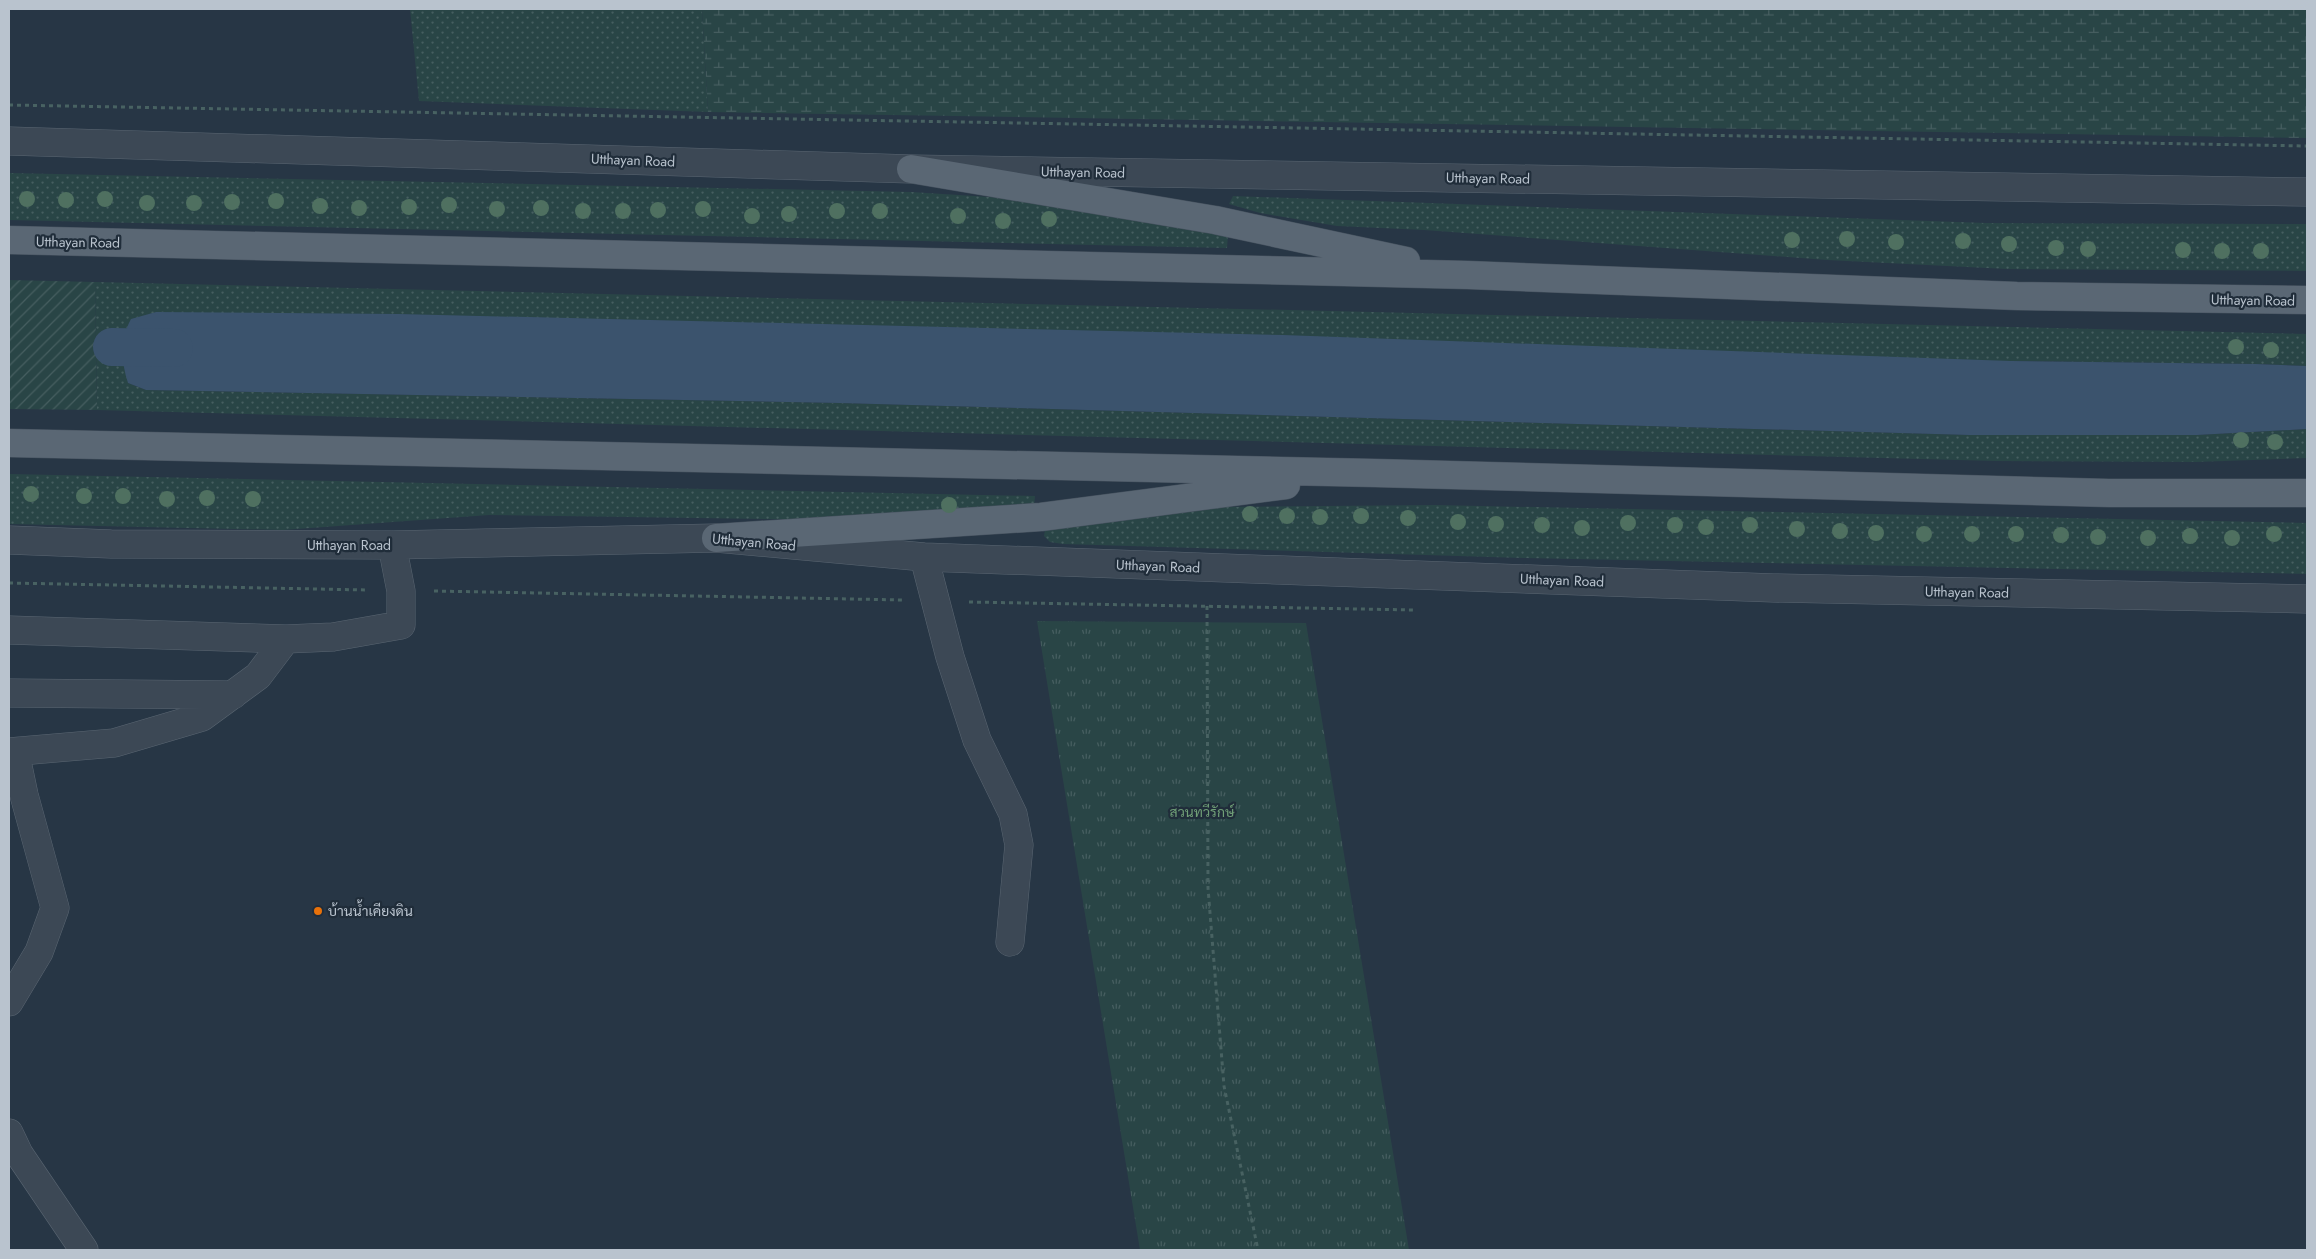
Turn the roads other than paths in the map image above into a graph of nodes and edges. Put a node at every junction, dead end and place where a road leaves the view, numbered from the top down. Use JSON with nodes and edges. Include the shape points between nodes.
{"nodes":[{"id":1,"x":9,"y":141,"type":"edge"},
{"id":2,"x":911,"y":169,"type":"junction"},
{"id":3,"x":2307,"y":192,"type":"edge"},
{"id":4,"x":9,"y":240,"type":"edge"},
{"id":5,"x":1468,"y":275,"type":"junction"},
{"id":6,"x":2307,"y":300,"type":"edge"},
{"id":7,"x":9,"y":443,"type":"edge"},
{"id":8,"x":1374,"y":473,"type":"junction"},
{"id":9,"x":2307,"y":493,"type":"edge"},
{"id":10,"x":716,"y":538,"type":"junction"},
{"id":11,"x":9,"y":540,"type":"edge"},
{"id":12,"x":392,"y":545,"type":"junction"},
{"id":13,"x":924,"y":558,"type":"junction"},
{"id":14,"x":2307,"y":599,"type":"edge"},
{"id":15,"x":9,"y":630,"type":"edge"},
{"id":16,"x":286,"y":639,"type":"junction"},
{"id":17,"x":9,"y":693,"type":"edge"},
{"id":18,"x":233,"y":695,"type":"junction"},
{"id":19,"x":12,"y":752,"type":"edge"},
{"id":20,"x":1010,"y":942,"type":"dead end"},
{"id":21,"x":9,"y":1002,"type":"edge"},
{"id":22,"x":9,"y":1132,"type":"edge"},
{"id":23,"x":84,"y":1250,"type":"edge"}],
"edges":[{"from":1,"to":2,"type":"street","name":"Utthayan Road"},
{"from":2,"to":3,"type":"street","name":"Utthayan Road"},
{"from":2,"to":5,"type":"main road","via":[[1215,220]]},
{"from":4,"to":5,"type":"main road","name":"Utthayan Road"},
{"from":5,"to":6,"type":"main road","name":"Utthayan Road","via":[[2017,296]]},
{"from":7,"to":8,"type":"main road"},
{"from":8,"to":9,"type":"main road","via":[[2109,492]]},
{"from":8,"to":10,"type":"main road","via":[[1041,517]]},
{"from":10,"to":12,"type":"street","name":"Utthayan Road"},
{"from":10,"to":13,"type":"street","name":"Utthayan Road"},
{"from":11,"to":12,"type":"street","name":"Utthayan Road","via":[[111,544]]},
{"from":12,"to":16,"type":"street","via":[[401,591],[401,625],[333,637]]},
{"from":13,"to":14,"type":"street","name":"Utthayan Road","via":[[1764,587]]},
{"from":13,"to":20,"type":"street","via":[[977,740],[1013,814],[1019,845]]},
{"from":15,"to":16,"type":"street"},
{"from":16,"to":18,"type":"street","via":[[258,676]]},
{"from":17,"to":18,"type":"street"},
{"from":18,"to":19,"type":"street","via":[[202,718],[114,743]]},
{"from":19,"to":21,"type":"street","via":[[55,908],[39,952]]},
{"from":22,"to":23,"type":"street","via":[[19,1154]]}]}
